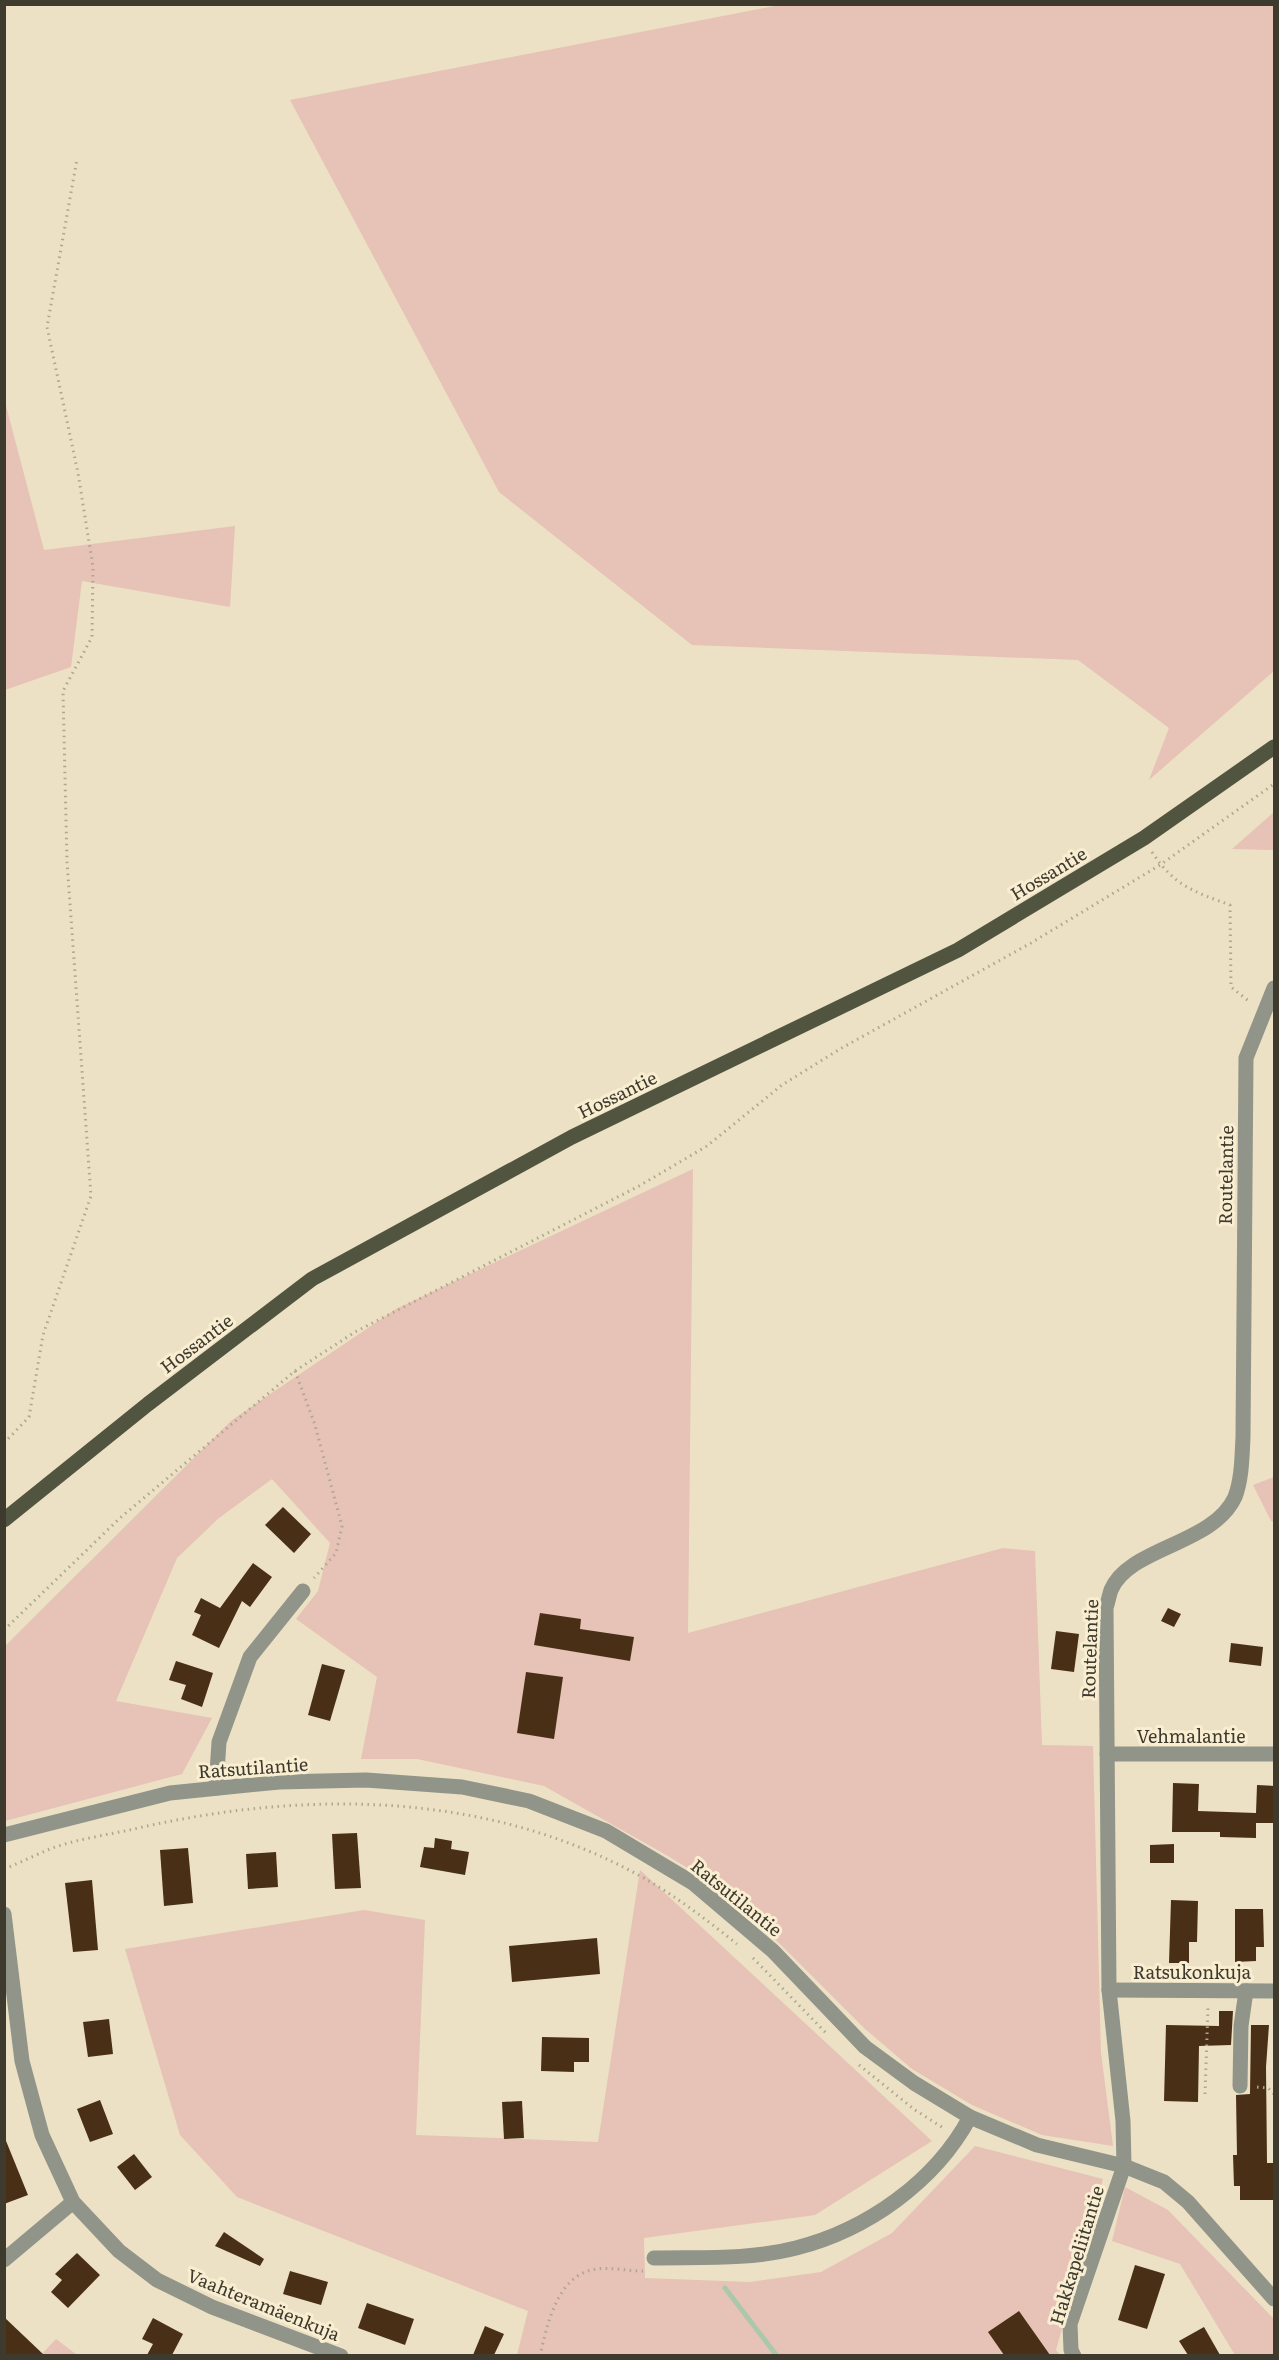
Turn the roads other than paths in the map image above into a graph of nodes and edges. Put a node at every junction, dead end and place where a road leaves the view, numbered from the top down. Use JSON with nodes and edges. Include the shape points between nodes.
{"nodes":[{"id":1,"x":1275,"y":747,"type":"edge"},
{"id":2,"x":1275,"y":988,"type":"edge"},
{"id":3,"x":4,"y":1520,"type":"edge"},
{"id":4,"x":303,"y":1591,"type":"road end"},
{"id":5,"x":1107,"y":1754,"type":"junction"},
{"id":6,"x":1275,"y":1754,"type":"edge"},
{"id":7,"x":216,"y":1788,"type":"junction"},
{"id":8,"x":4,"y":1835,"type":"edge"},
{"id":9,"x":4,"y":1914,"type":"edge"},
{"id":10,"x":1109,"y":1990,"type":"junction"},
{"id":11,"x":1246,"y":1990,"type":"junction"},
{"id":12,"x":1275,"y":1991,"type":"edge"},
{"id":13,"x":1240,"y":2086,"type":"road end"},
{"id":14,"x":970,"y":2117,"type":"junction"},
{"id":15,"x":1124,"y":2166,"type":"junction"},
{"id":16,"x":73,"y":2202,"type":"junction"},
{"id":17,"x":654,"y":2258,"type":"dead end"},
{"id":18,"x":4,"y":2260,"type":"edge"},
{"id":19,"x":1275,"y":2299,"type":"edge"},
{"id":20,"x":341,"y":2355,"type":"edge"},
{"id":21,"x":1074,"y":2355,"type":"edge"}],
"edges":[{"from":1,"to":3,"type":"main road","name":"Hossantie","via":[[1144,838],[958,950],[572,1137],[312,1279]]},
{"from":2,"to":5,"type":"street","name":"Routelantie","via":[[1246,1058],[1241,1469],[1234,1497],[1215,1521],[1186,1540],[1146,1558],[1121,1575],[1111,1589],[1106,1608]]},
{"from":4,"to":7,"type":"street","via":[[250,1657],[219,1742]]},
{"from":5,"to":6,"type":"street","name":"Vehmalantie"},
{"from":5,"to":10,"type":"street","name":"Routelantie"},
{"from":7,"to":8,"type":"street","name":"Ratsutilantie","via":[[170,1793]]},
{"from":7,"to":14,"type":"street","name":"Ratsutilantie","via":[[366,1780],[462,1786],[529,1802],[606,1831],[693,1884],[773,1951],[865,2047]]},
{"from":9,"to":16,"type":"street","name":"Vaahteramäenkuja","via":[[22,2061],[42,2135]]},
{"from":10,"to":11,"type":"street","name":"Ratsukonkuja"},
{"from":10,"to":15,"type":"street","name":"Routelantie"},
{"from":11,"to":12,"type":"street","name":"Ratsukonkuja"},
{"from":11,"to":13,"type":"street"},
{"from":14,"to":15,"type":"street","name":"Ratsutilantie","via":[[1037,2145]]},
{"from":14,"to":17,"type":"street","via":[[929,2174],[895,2201],[846,2230],[795,2248],[738,2256]]},
{"from":15,"to":19,"type":"street","name":"Ratsutilantie","via":[[1164,2182],[1188,2202]]},
{"from":15,"to":21,"type":"street","name":"Hakkapeliitantie","via":[[1070,2324]]},
{"from":16,"to":18,"type":"street"},
{"from":16,"to":20,"type":"street","name":"Vaahteramäenkuja","via":[[119,2251],[157,2280],[212,2307]]}]}
